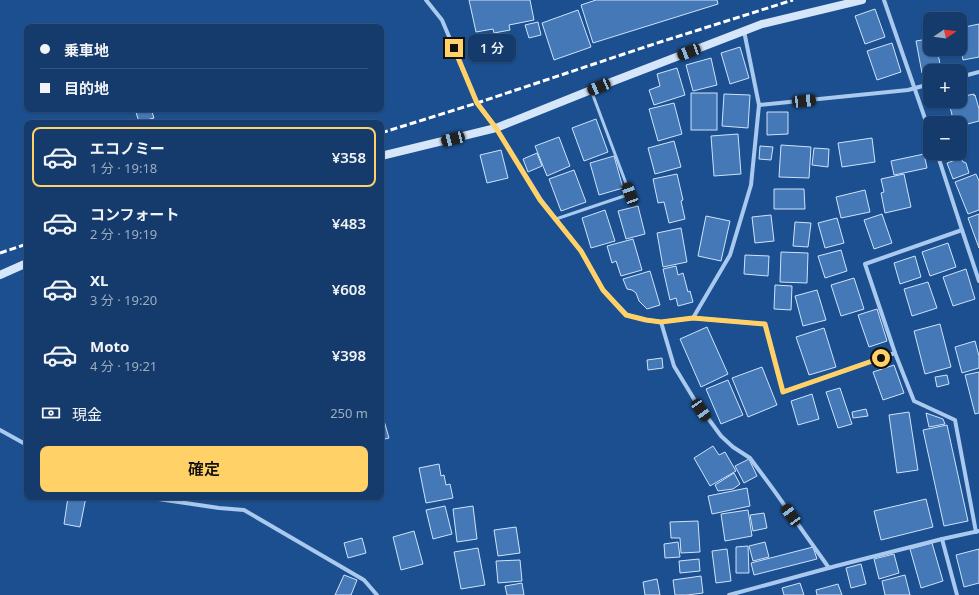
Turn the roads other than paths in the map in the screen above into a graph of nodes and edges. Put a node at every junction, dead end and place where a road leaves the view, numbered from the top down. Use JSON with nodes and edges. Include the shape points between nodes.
{"nodes":[{"id":1,"x":426,"y":0,"type":"edge"},
{"id":2,"x":862,"y":0,"type":"edge"},
{"id":3,"x":884,"y":0,"type":"edge"},
{"id":4,"x":744,"y":31,"type":"junction"},
{"id":5,"x":979,"y":72,"type":"edge"},
{"id":6,"x":967,"y":75,"type":"edge"},
{"id":7,"x":923,"y":86,"type":"edge"},
{"id":8,"x":914,"y":88,"type":"junction"},
{"id":9,"x":591,"y":90,"type":"junction"},
{"id":10,"x":759,"y":105,"type":"junction"},
{"id":11,"x":924,"y":116,"type":"edge"},
{"id":12,"x":496,"y":128,"type":"junction"},
{"id":13,"x":384,"y":155,"type":"edge"},
{"id":14,"x":939,"y":160,"type":"edge"},
{"id":15,"x":556,"y":219,"type":"junction"},
{"id":16,"x":962,"y":230,"type":"junction"},
{"id":17,"x":24,"y":264,"type":"edge"},
{"id":18,"x":0,"y":275,"type":"edge"},
{"id":19,"x":979,"y":281,"type":"edge"},
{"id":20,"x":693,"y":318,"type":"junction"},
{"id":21,"x":661,"y":322,"type":"junction"},
{"id":22,"x":895,"y":353,"type":"junction"},
{"id":23,"x":0,"y":430,"type":"edge"},
{"id":24,"x":24,"y":443,"type":"edge"},
{"id":25,"x":165,"y":500,"type":"edge"},
{"id":26,"x":977,"y":532,"type":"edge"},
{"id":27,"x":942,"y":539,"type":"junction"},
{"id":28,"x":829,"y":568,"type":"junction"},
{"id":29,"x":377,"y":595,"type":"edge"},
{"id":30,"x":730,"y":595,"type":"edge"},
{"id":31,"x":958,"y":595,"type":"edge"}],
"edges":[{"from":1,"to":12,"type":"street","via":[[442,20],[477,103]]},
{"from":2,"to":4,"type":"street","via":[[762,24]]},
{"from":3,"to":8,"type":"street"},
{"from":4,"to":9,"type":"street"},
{"from":4,"to":10,"type":"street"},
{"from":5,"to":6,"type":"street"},
{"from":7,"to":8,"type":"street"},
{"from":8,"to":10,"type":"street"},
{"from":8,"to":11,"type":"street"},
{"from":9,"to":12,"type":"street"},
{"from":9,"to":15,"type":"lane","via":[[630,194]]},
{"from":10,"to":20,"type":"street","via":[[751,185],[730,255]]},
{"from":12,"to":13,"type":"street"},
{"from":12,"to":15,"type":"street","via":[[540,200]]},
{"from":14,"to":16,"type":"street"},
{"from":15,"to":21,"type":"street","via":[[581,251],[603,290],[626,315]]},
{"from":16,"to":19,"type":"street"},
{"from":16,"to":22,"type":"street","via":[[865,264]]},
{"from":17,"to":18,"type":"street"},
{"from":20,"to":21,"type":"street"},
{"from":20,"to":22,"type":"street","via":[[765,324],[783,392]]},
{"from":21,"to":28,"type":"street","via":[[674,366],[694,399],[721,436],[750,458]]},
{"from":22,"to":26,"type":"street","via":[[914,401],[955,420]]},
{"from":23,"to":24,"type":"street"},
{"from":25,"to":29,"type":"street","via":[[244,510],[364,580]]},
{"from":26,"to":27,"type":"street"},
{"from":27,"to":28,"type":"street"},
{"from":27,"to":31,"type":"street"},
{"from":28,"to":30,"type":"street"}]}
